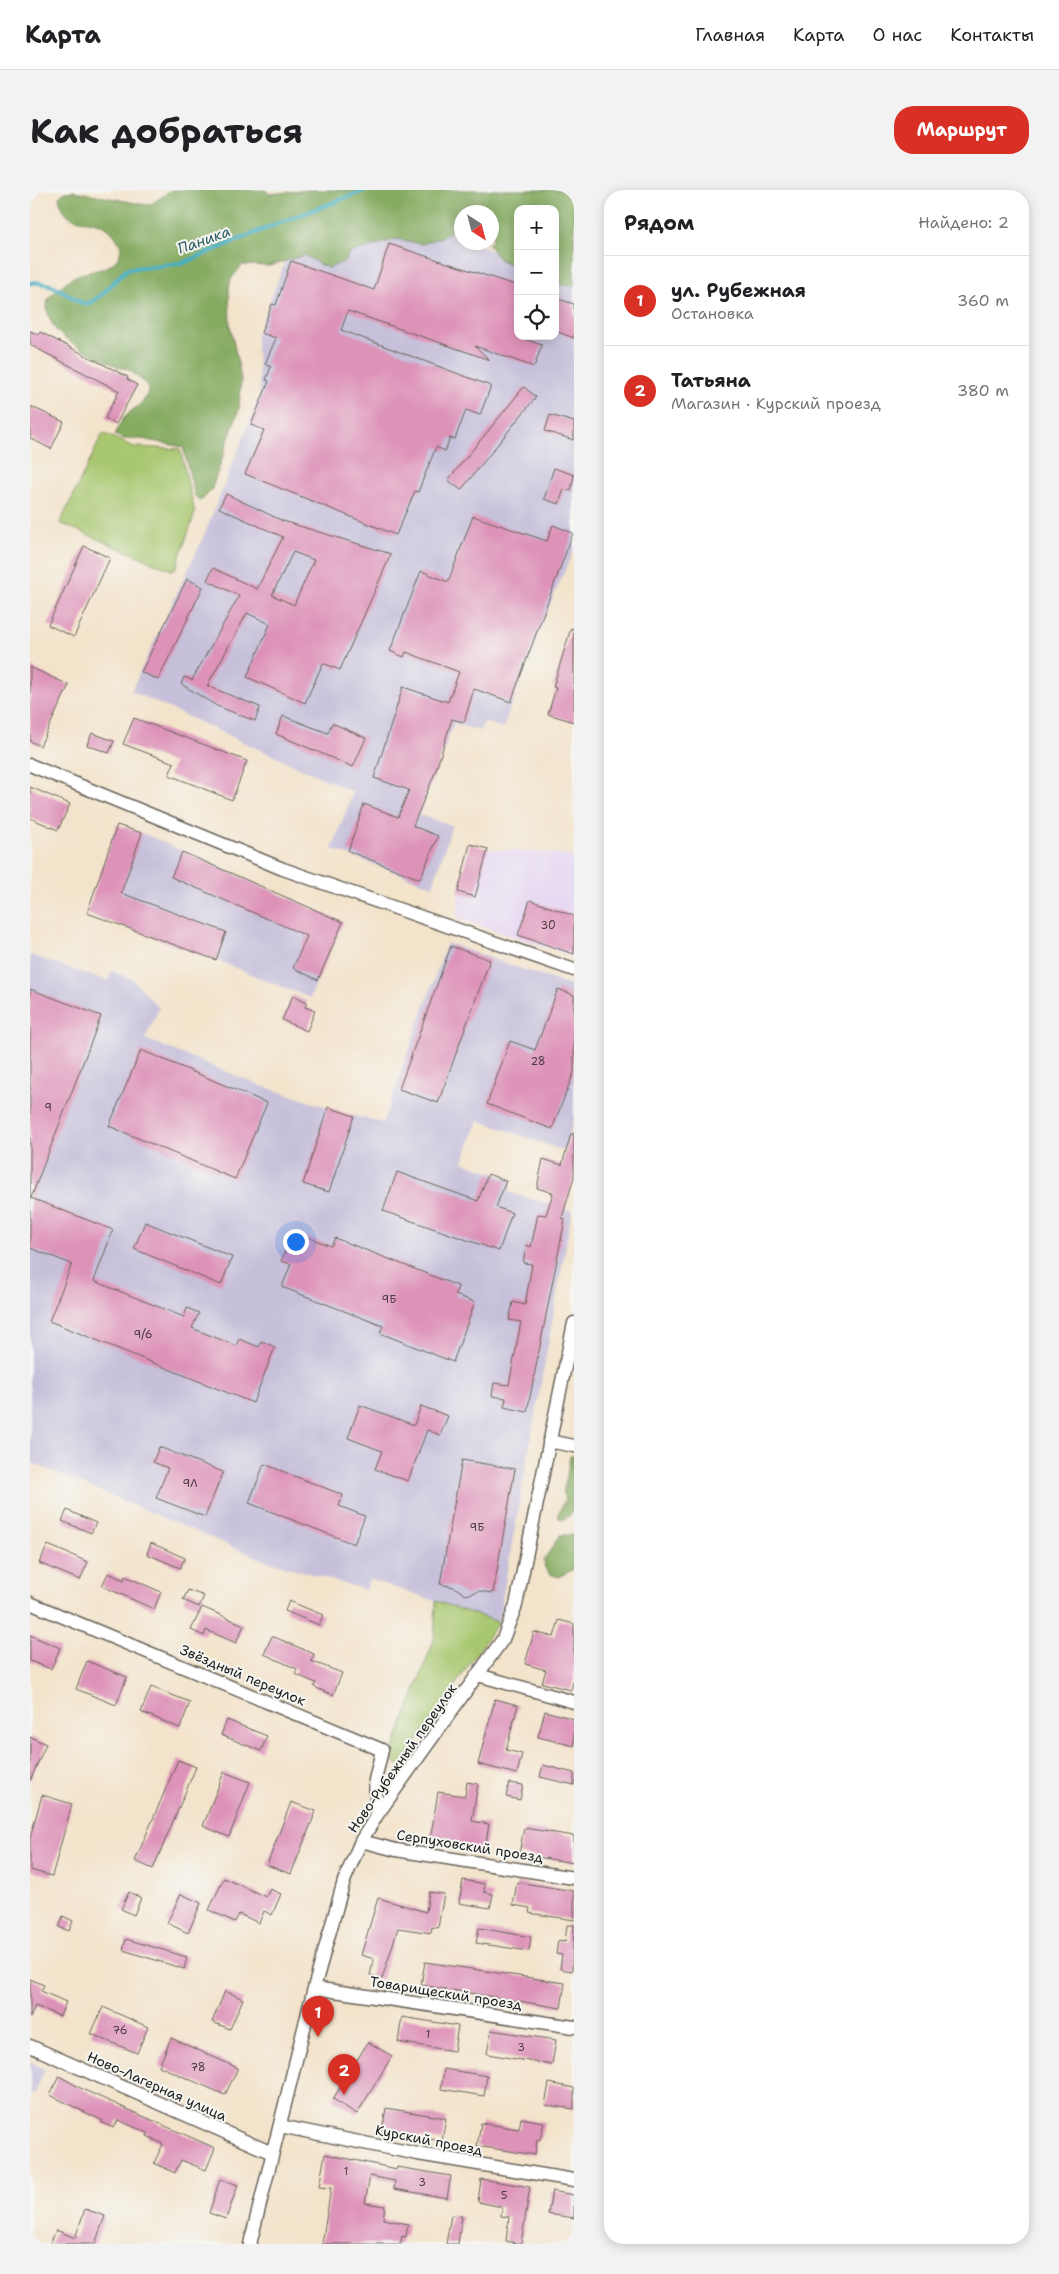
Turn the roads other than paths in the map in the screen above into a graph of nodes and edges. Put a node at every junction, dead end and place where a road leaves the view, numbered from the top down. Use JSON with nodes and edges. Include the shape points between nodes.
{"nodes":[{"id":1,"x":30,"y":765,"type":"edge"},
{"id":2,"x":574,"y":970,"type":"edge"},
{"id":3,"x":574,"y":1323,"type":"edge"},
{"id":4,"x":549,"y":1441,"type":"junction"},
{"id":5,"x":574,"y":1446,"type":"edge"},
{"id":6,"x":30,"y":1603,"type":"edge"},
{"id":7,"x":478,"y":1675,"type":"junction"},
{"id":8,"x":574,"y":1702,"type":"edge"},
{"id":9,"x":377,"y":1815,"type":"junction"},
{"id":10,"x":361,"y":1841,"type":"junction"},
{"id":11,"x":574,"y":1878,"type":"edge"},
{"id":12,"x":314,"y":1988,"type":"junction"},
{"id":13,"x":574,"y":2027,"type":"edge"},
{"id":14,"x":30,"y":2046,"type":"edge"},
{"id":15,"x":280,"y":2126,"type":"junction"},
{"id":16,"x":272,"y":2153,"type":"junction"},
{"id":17,"x":574,"y":2180,"type":"edge"},
{"id":18,"x":250,"y":2244,"type":"edge"}],
"edges":[{"from":1,"to":2,"type":"street","via":[[283,869]]},
{"from":3,"to":4,"type":"street","name":"Ново-Рубежный переулок"},
{"from":4,"to":5,"type":"street"},
{"from":4,"to":7,"type":"street","name":"Ново-Рубежный переулок","via":[[516,1605],[503,1639]]},
{"from":6,"to":9,"type":"street","name":"Звёздный переулок","via":[[382,1750],[375,1780]]},
{"from":7,"to":8,"type":"street"},
{"from":7,"to":9,"type":"street","name":"Ново-Рубежный переулок"},
{"from":9,"to":10,"type":"street","name":"Ново-Рубежный переулок"},
{"from":10,"to":11,"type":"street","name":"Серпуховский проезд","via":[[396,1850]]},
{"from":10,"to":12,"type":"street","name":"Ново-Рубежный переулок","via":[[344,1881]]},
{"from":12,"to":13,"type":"street","name":"Товарищеский проезд"},
{"from":12,"to":15,"type":"street","name":"Ново-Рубежный переулок"},
{"from":14,"to":16,"type":"street","name":"Ново-Лагерная улица"},
{"from":15,"to":16,"type":"street","name":"Ново-Рубежный переулок"},
{"from":15,"to":17,"type":"street","name":"Курский проезд","via":[[418,2154]]},
{"from":16,"to":18,"type":"street","name":"Ново-Рубежный переулок"}]}
